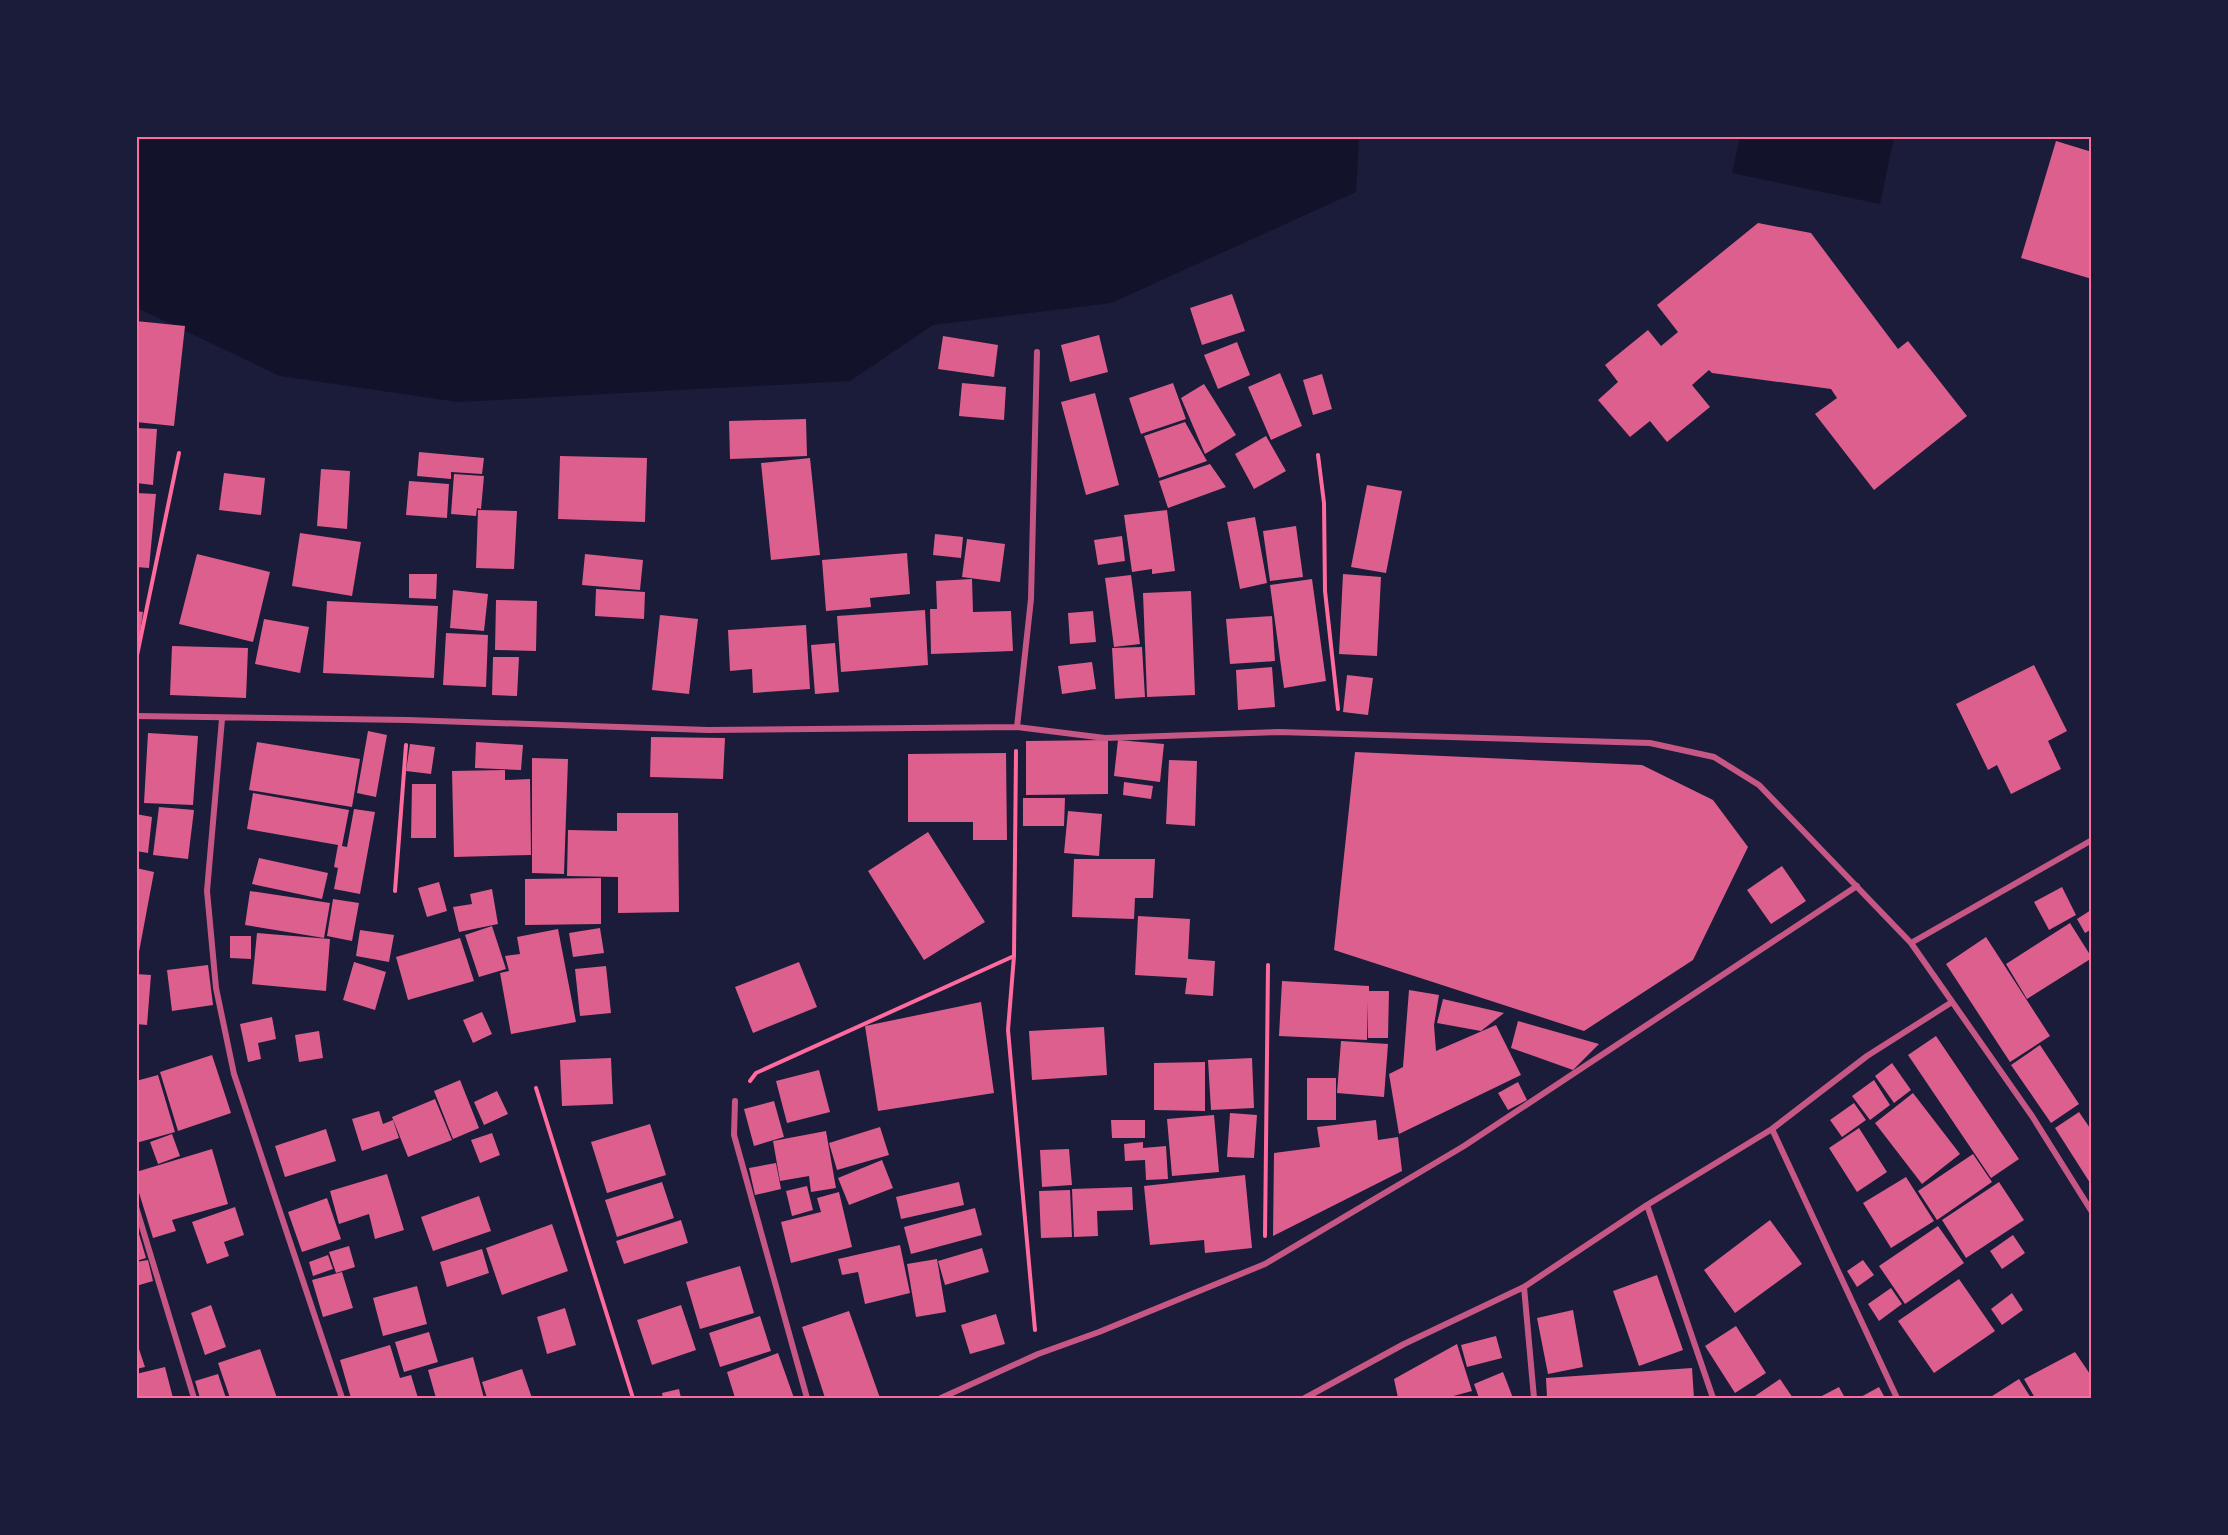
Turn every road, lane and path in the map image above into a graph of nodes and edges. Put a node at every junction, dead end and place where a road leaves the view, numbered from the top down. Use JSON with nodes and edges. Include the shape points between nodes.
{"nodes":[{"id":1,"x":1037,"y":352,"type":"dead end"},
{"id":2,"x":179,"y":453,"type":"dead end"},
{"id":3,"x":1318,"y":455,"type":"dead end"},
{"id":4,"x":136,"y":660,"type":"edge"},
{"id":5,"x":136,"y":716,"type":"edge"},
{"id":6,"x":222,"y":719,"type":"junction"},
{"id":7,"x":408,"y":720,"type":"junction"},
{"id":8,"x":1017,"y":727,"type":"junction"},
{"id":9,"x":1341,"y":734,"type":"junction"},
{"id":10,"x":2091,"y":840,"type":"edge"},
{"id":11,"x":1857,"y":886,"type":"junction"},
{"id":12,"x":394,"y":891,"type":"dead end"},
{"id":13,"x":1911,"y":943,"type":"junction"},
{"id":14,"x":1014,"y":956,"type":"junction"},
{"id":15,"x":1268,"y":965,"type":"dead end"},
{"id":16,"x":1952,"y":1002,"type":"junction"},
{"id":17,"x":536,"y":1088,"type":"dead end"},
{"id":18,"x":735,"y":1101,"type":"joint"},
{"id":19,"x":1772,"y":1129,"type":"junction"},
{"id":20,"x":1647,"y":1204,"type":"junction"},
{"id":21,"x":136,"y":1207,"type":"edge"},
{"id":22,"x":2091,"y":1212,"type":"edge"},
{"id":23,"x":1265,"y":1264,"type":"junction"},
{"id":24,"x":1524,"y":1287,"type":"junction"},
{"id":25,"x":1038,"y":1354,"type":"junction"},
{"id":26,"x":194,"y":1398,"type":"edge"},
{"id":27,"x":342,"y":1398,"type":"edge"},
{"id":28,"x":633,"y":1398,"type":"edge"},
{"id":29,"x":807,"y":1398,"type":"edge"},
{"id":30,"x":941,"y":1398,"type":"edge"},
{"id":31,"x":1305,"y":1398,"type":"edge"},
{"id":32,"x":1534,"y":1398,"type":"edge"},
{"id":33,"x":1713,"y":1398,"type":"edge"},
{"id":34,"x":1898,"y":1398,"type":"edge"}],
"edges":[{"from":1,"to":8,"type":"street","via":[[1031,599]]},
{"from":2,"to":4,"type":"path"},
{"from":3,"to":9,"type":"path","via":[[1324,503],[1325,591]]},
{"from":5,"to":6,"type":"street"},
{"from":6,"to":7,"type":"street"},
{"from":6,"to":27,"type":"street","via":[[207,891],[216,988],[234,1074]]},
{"from":7,"to":8,"type":"street","via":[[708,730]]},
{"from":7,"to":12,"type":"path"},
{"from":8,"to":9,"type":"street","via":[[1106,738],[1279,732]]},
{"from":8,"to":14,"type":"path"},
{"from":9,"to":11,"type":"street","via":[[1650,743],[1714,757],[1759,785]]},
{"from":10,"to":13,"type":"street"},
{"from":11,"to":13,"type":"street"},
{"from":11,"to":23,"type":"street","via":[[1464,1146]]},
{"from":13,"to":16,"type":"street"},
{"from":14,"to":18,"type":"path","via":[[756,1073]]},
{"from":14,"to":25,"type":"path","via":[[1008,1030]]},
{"from":15,"to":23,"type":"path"},
{"from":16,"to":19,"type":"street","via":[[1867,1056]]},
{"from":16,"to":22,"type":"street","via":[[2032,1116]]},
{"from":17,"to":28,"type":"path"},
{"from":18,"to":29,"type":"street","via":[[734,1135]]},
{"from":19,"to":20,"type":"street"},
{"from":19,"to":34,"type":"street"},
{"from":20,"to":24,"type":"street"},
{"from":20,"to":33,"type":"street"},
{"from":21,"to":26,"type":"street"},
{"from":23,"to":25,"type":"street"},
{"from":24,"to":31,"type":"street","via":[[1404,1344]]},
{"from":24,"to":32,"type":"street"},
{"from":25,"to":30,"type":"street"}]}
